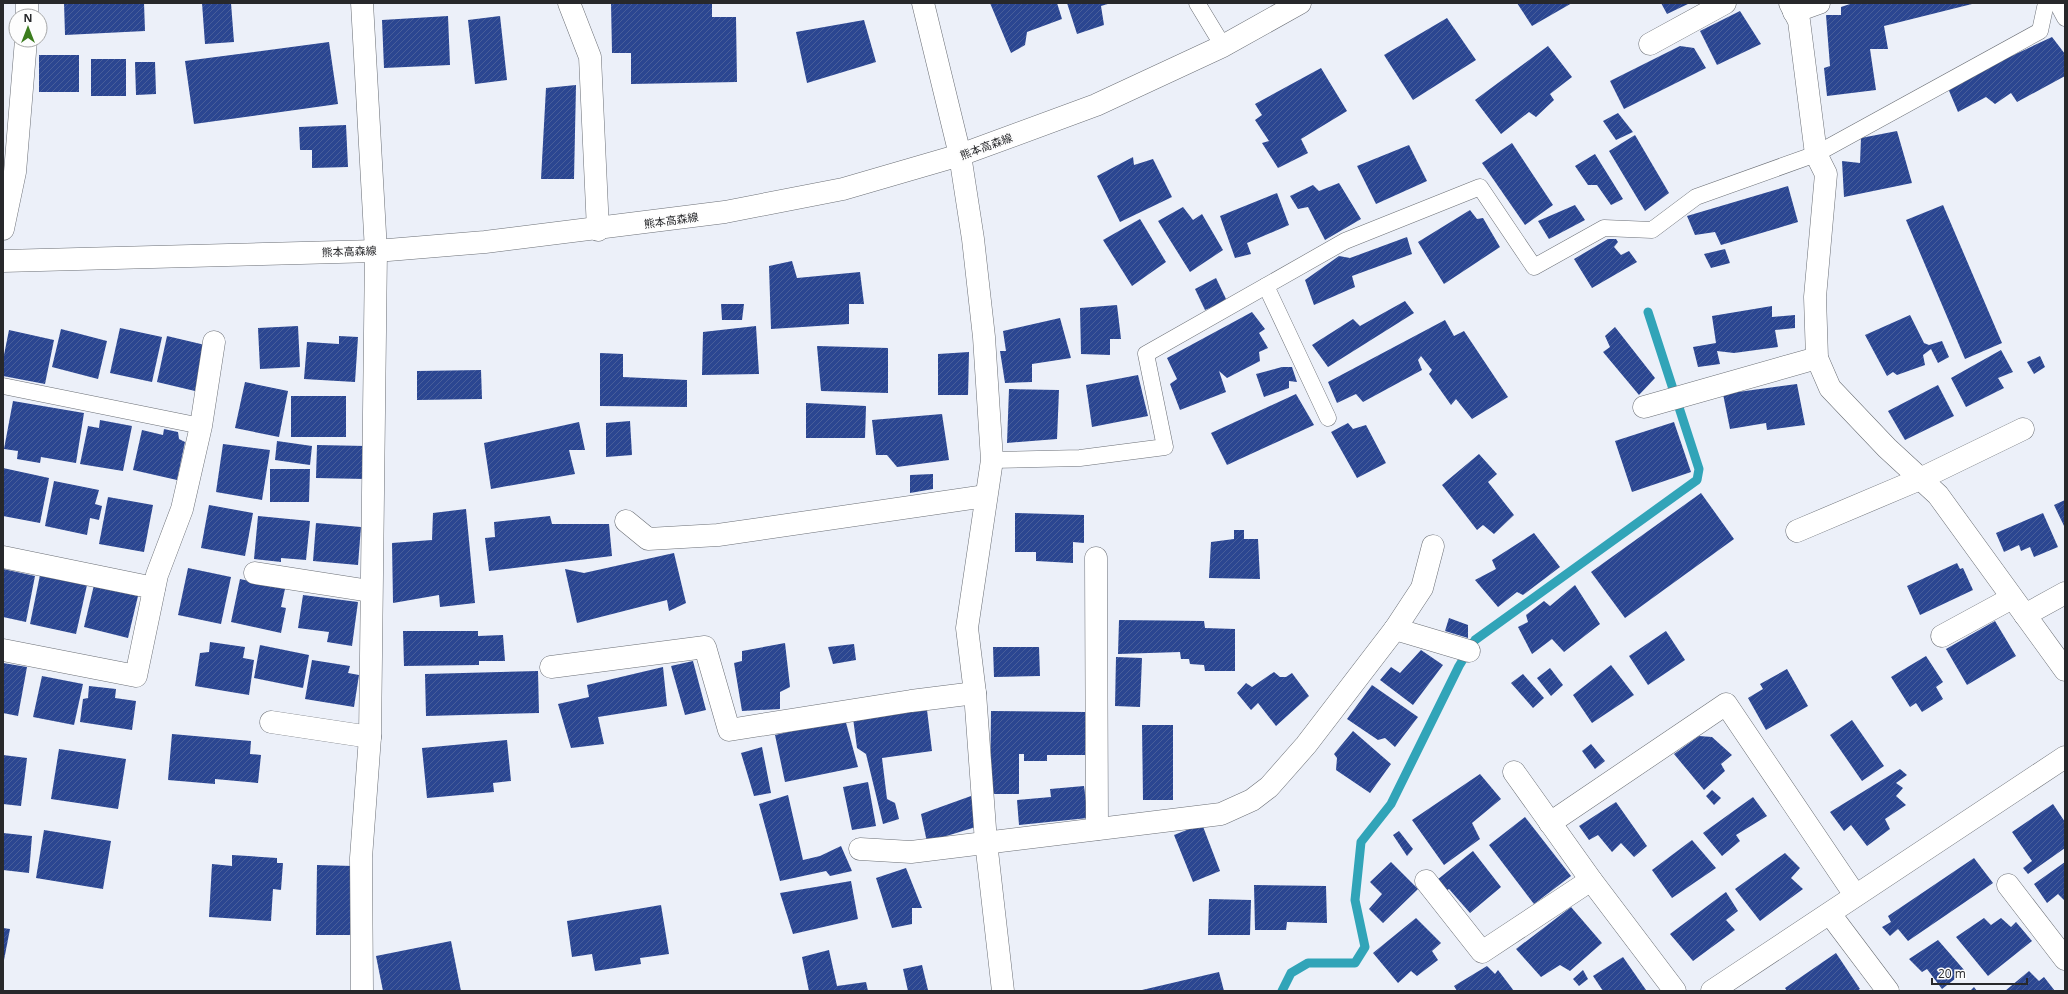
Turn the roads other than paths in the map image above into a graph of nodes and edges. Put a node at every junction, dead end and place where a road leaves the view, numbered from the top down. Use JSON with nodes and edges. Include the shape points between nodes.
{"nodes":[{"id":1,"x":362,"y":3,"type":"edge"},
{"id":2,"x":569,"y":3,"type":"edge"},
{"id":3,"x":923,"y":3,"type":"edge"},
{"id":4,"x":1197,"y":3,"type":"edge"},
{"id":5,"x":1300,"y":3,"type":"edge"},
{"id":6,"x":1725,"y":3,"type":"edge"},
{"id":7,"x":1819,"y":3,"type":"edge"},
{"id":8,"x":2046,"y":3,"type":"edge"},
{"id":9,"x":2057,"y":3,"type":"edge"},
{"id":10,"x":1792,"y":8,"type":"edge"},
{"id":11,"x":2065,"y":18,"type":"edge"},
{"id":12,"x":1650,"y":44,"type":"dead end"},
{"id":13,"x":1223,"y":46,"type":"junction"},
{"id":14,"x":25,"y":48,"type":"edge"},
{"id":15,"x":1816,"y":154,"type":"junction"},
{"id":16,"x":960,"y":155,"type":"junction"},
{"id":17,"x":3,"y":229,"type":"edge"},
{"id":18,"x":598,"y":230,"type":"junction"},
{"id":19,"x":376,"y":251,"type":"junction"},
{"id":20,"x":3,"y":261,"type":"edge"},
{"id":21,"x":1266,"y":286,"type":"junction"},
{"id":22,"x":214,"y":342,"type":"dead end"},
{"id":23,"x":1817,"y":358,"type":"junction"},
{"id":24,"x":3,"y":386,"type":"edge"},
{"id":25,"x":1644,"y":407,"type":"dead end"},
{"id":26,"x":1328,"y":418,"type":"dead end"},
{"id":27,"x":201,"y":426,"type":"junction"},
{"id":28,"x":2024,"y":429,"type":"dead end"},
{"id":29,"x":992,"y":460,"type":"junction"},
{"id":30,"x":1920,"y":479,"type":"junction"},
{"id":31,"x":986,"y":496,"type":"junction"},
{"id":32,"x":626,"y":521,"type":"dead end"},
{"id":33,"x":1797,"y":531,"type":"dead end"},
{"id":34,"x":1433,"y":546,"type":"dead end"},
{"id":35,"x":3,"y":557,"type":"edge"},
{"id":36,"x":1096,"y":558,"type":"dead end"},
{"id":37,"x":255,"y":573,"type":"dead end"},
{"id":38,"x":154,"y":588,"type":"junction"},
{"id":39,"x":370,"y":591,"type":"junction"},
{"id":40,"x":2065,"y":593,"type":"edge"},
{"id":41,"x":2019,"y":607,"type":"junction"},
{"id":42,"x":1395,"y":629,"type":"junction"},
{"id":43,"x":1942,"y":636,"type":"dead end"},
{"id":44,"x":3,"y":650,"type":"edge"},
{"id":45,"x":1469,"y":651,"type":"dead end"},
{"id":46,"x":551,"y":667,"type":"dead end"},
{"id":47,"x":2065,"y":670,"type":"edge"},
{"id":48,"x":975,"y":693,"type":"junction"},
{"id":49,"x":271,"y":722,"type":"dead end"},
{"id":50,"x":370,"y":737,"type":"junction"},
{"id":51,"x":2065,"y":757,"type":"edge"},
{"id":52,"x":1514,"y":772,"type":"dead end"},
{"id":53,"x":1550,"y":823,"type":"junction"},
{"id":54,"x":1097,"y":829,"type":"junction"},
{"id":55,"x":986,"y":842,"type":"junction"},
{"id":56,"x":860,"y":849,"type":"dead end"},
{"id":57,"x":1591,"y":880,"type":"junction"},
{"id":58,"x":1426,"y":881,"type":"dead end"},
{"id":59,"x":2008,"y":885,"type":"dead end"},
{"id":60,"x":1855,"y":895,"type":"junction"},
{"id":61,"x":1830,"y":914,"type":"junction"},
{"id":62,"x":2065,"y":959,"type":"edge"},
{"id":63,"x":997,"y":990,"type":"edge"},
{"id":64,"x":362,"y":991,"type":"edge"},
{"id":65,"x":1675,"y":991,"type":"edge"},
{"id":66,"x":1712,"y":991,"type":"edge"},
{"id":67,"x":1888,"y":991,"type":"edge"}],
"edges":[{"from":1,"to":19,"type":"street"},
{"from":2,"to":18,"type":"street","via":[[590,57]]},
{"from":3,"to":16,"type":"street"},
{"from":4,"to":13,"type":"lane"},
{"from":5,"to":13,"type":"street","name":"熊本高森線"},
{"from":6,"to":12,"type":"street"},
{"from":7,"to":10,"type":"street"},
{"from":8,"to":15,"type":"lane","via":[[2040,31]]},
{"from":9,"to":11,"type":"lane"},
{"from":10,"to":15,"type":"street","via":[[1799,21]]},
{"from":13,"to":16,"type":"street","name":"熊本高森線","via":[[1096,105]]},
{"from":14,"to":17,"type":"street","via":[[15,172]]},
{"from":15,"to":21,"type":"lane","via":[[1696,197],[1652,230],[1604,228],[1534,268],[1480,187],[1345,241]]},
{"from":15,"to":23,"type":"street","via":[[1826,174],[1814,297]]},
{"from":16,"to":18,"type":"street","name":"熊本高森線","via":[[843,189],[725,212]]},
{"from":16,"to":29,"type":"street","via":[[984,337]]},
{"from":18,"to":19,"type":"street","name":"熊本高森線"},
{"from":19,"to":20,"type":"street","name":"熊本高森線"},
{"from":19,"to":39,"type":"street"},
{"from":21,"to":26,"type":"lane"},
{"from":21,"to":29,"type":"lane","via":[[1146,354],[1165,447],[1080,458]]},
{"from":22,"to":27,"type":"street"},
{"from":23,"to":25,"type":"street"},
{"from":23,"to":30,"type":"street","via":[[1830,388]]},
{"from":24,"to":27,"type":"lane"},
{"from":27,"to":38,"type":"street","via":[[182,509]]},
{"from":28,"to":30,"type":"street"},
{"from":29,"to":31,"type":"street"},
{"from":30,"to":33,"type":"street"},
{"from":30,"to":41,"type":"street","via":[[1938,496]]},
{"from":31,"to":32,"type":"street","via":[[718,535],[648,540]]},
{"from":31,"to":48,"type":"street","via":[[967,628]]},
{"from":34,"to":42,"type":"street","via":[[1422,588]]},
{"from":35,"to":38,"type":"street"},
{"from":36,"to":54,"type":"street"},
{"from":37,"to":39,"type":"street"},
{"from":38,"to":44,"type":"street","via":[[136,676]]},
{"from":39,"to":50,"type":"street"},
{"from":40,"to":41,"type":"street"},
{"from":41,"to":43,"type":"street"},
{"from":41,"to":47,"type":"street"},
{"from":42,"to":45,"type":"street"},
{"from":42,"to":54,"type":"street","via":[[1306,746],[1269,787],[1252,800],[1221,814]]},
{"from":46,"to":48,"type":"street","via":[[705,647],[729,730]]},
{"from":48,"to":55,"type":"street"},
{"from":49,"to":50,"type":"street"},
{"from":50,"to":64,"type":"street","via":[[361,858]]},
{"from":51,"to":60,"type":"street"},
{"from":52,"to":53,"type":"street"},
{"from":53,"to":57,"type":"street"},
{"from":53,"to":60,"type":"street","via":[[1726,704]]},
{"from":54,"to":55,"type":"street"},
{"from":55,"to":56,"type":"street","via":[[911,852]]},
{"from":55,"to":63,"type":"street"},
{"from":57,"to":58,"type":"street","via":[[1482,952]]},
{"from":57,"to":65,"type":"street"},
{"from":59,"to":62,"type":"street"},
{"from":60,"to":61,"type":"street"},
{"from":61,"to":66,"type":"street"},
{"from":61,"to":67,"type":"street"}]}
